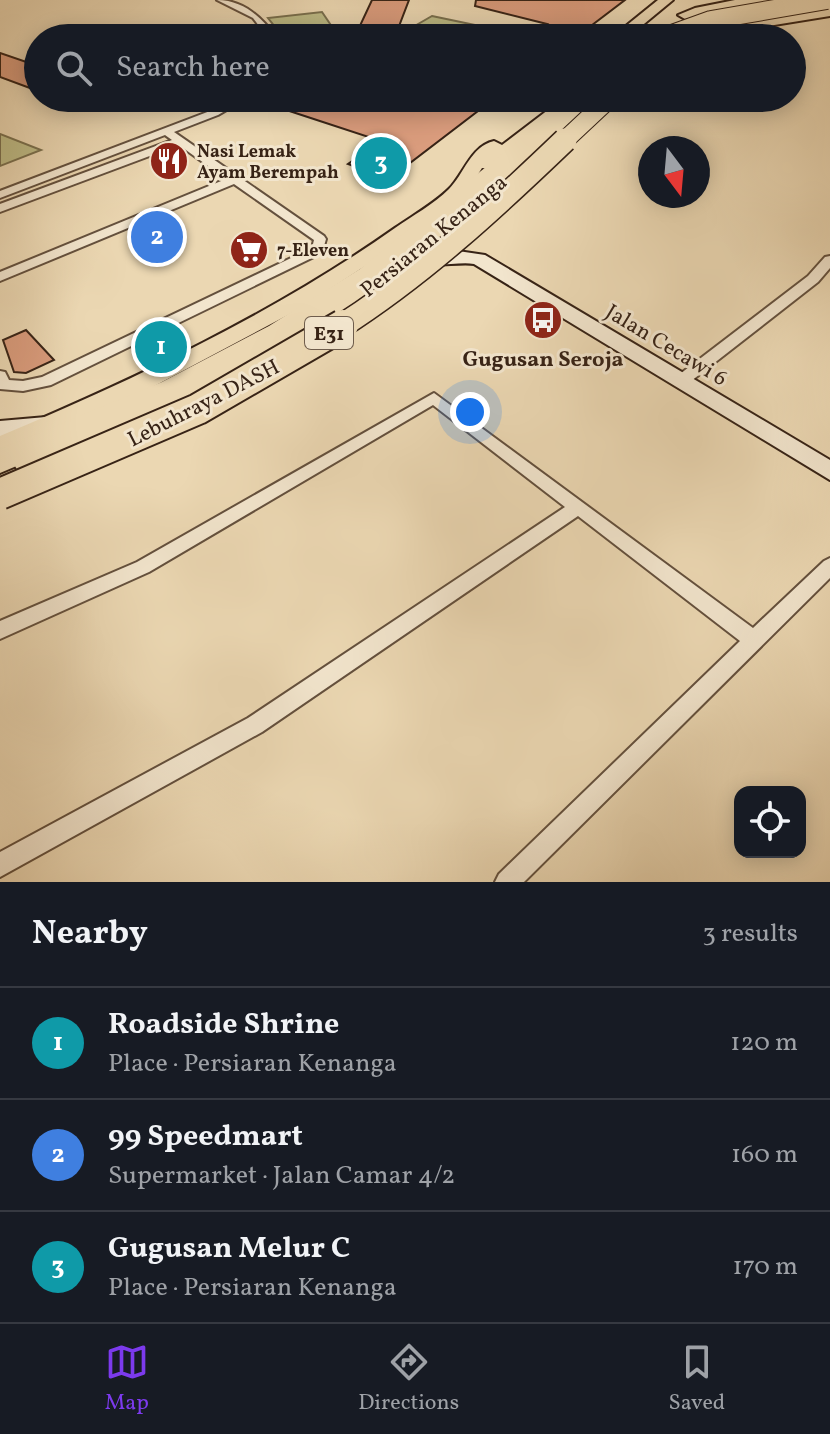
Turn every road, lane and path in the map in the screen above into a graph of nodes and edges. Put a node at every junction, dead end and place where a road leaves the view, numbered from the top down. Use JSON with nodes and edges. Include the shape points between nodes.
{"nodes":[{"id":1,"x":221,"y":0,"type":"edge"},
{"id":2,"x":666,"y":0,"type":"edge"},
{"id":3,"x":702,"y":0,"type":"edge"},
{"id":4,"x":790,"y":0,"type":"edge"},
{"id":5,"x":827,"y":0,"type":"edge"},
{"id":6,"x":808,"y":4,"type":"junction"},
{"id":7,"x":684,"y":8,"type":"edge"},
{"id":8,"x":830,"y":10,"type":"edge"},
{"id":9,"x":262,"y":24,"type":"edge"},
{"id":10,"x":636,"y":24,"type":"edge"},
{"id":11,"x":661,"y":24,"type":"edge"},
{"id":12,"x":698,"y":24,"type":"edge"},
{"id":13,"x":750,"y":24,"type":"edge"},
{"id":14,"x":216,"y":112,"type":"edge"},
{"id":15,"x":530,"y":112,"type":"edge"},
{"id":16,"x":553,"y":112,"type":"edge"},
{"id":17,"x":565,"y":112,"type":"edge"},
{"id":18,"x":576,"y":112,"type":"edge"},
{"id":19,"x":595,"y":112,"type":"edge"},
{"id":20,"x":166,"y":131,"type":"junction"},
{"id":21,"x":180,"y":141,"type":"junction"},
{"id":22,"x":235,"y":179,"type":"junction"},
{"id":23,"x":0,"y":195,"type":"edge"},
{"id":24,"x":460,"y":202,"type":"junction"},
{"id":25,"x":0,"y":208,"type":"edge"},
{"id":26,"x":479,"y":259,"type":"junction"},
{"id":27,"x":830,"y":260,"type":"edge"},
{"id":28,"x":391,"y":273,"type":"junction"},
{"id":29,"x":0,"y":277,"type":"edge"},
{"id":30,"x":0,"y":376,"type":"edge"},
{"id":31,"x":681,"y":381,"type":"junction"},
{"id":32,"x":65,"y":420,"type":"junction"},
{"id":33,"x":0,"y":429,"type":"edge"},
{"id":34,"x":0,"y":447,"type":"edge"},
{"id":35,"x":0,"y":462,"type":"edge"},
{"id":36,"x":830,"y":471,"type":"edge"},
{"id":37,"x":0,"y":479,"type":"edge"},
{"id":38,"x":0,"y":494,"type":"edge"},
{"id":39,"x":578,"y":507,"type":"junction"},
{"id":40,"x":828,"y":572,"type":"edge"},
{"id":41,"x":0,"y":630,"type":"edge"},
{"id":42,"x":755,"y":641,"type":"junction"},
{"id":43,"x":0,"y":865,"type":"edge"},
{"id":44,"x":507,"y":882,"type":"edge"}],
"edges":[{"from":1,"to":9,"type":"street"},
{"from":2,"to":10,"type":"main road"},
{"from":3,"to":7,"type":"main road"},
{"from":4,"to":6,"type":"main road"},
{"from":5,"to":12,"type":"highway","bridge":true},
{"from":6,"to":7,"type":"main road","via":[[745,1]]},
{"from":6,"to":8,"type":"highway"},
{"from":7,"to":11,"type":"main road"},
{"from":8,"to":13,"type":"highway"},
{"from":14,"to":20,"type":"street"},
{"from":15,"to":24,"type":"main road","via":[[478,161]]},
{"from":16,"to":24,"type":"main road","name":"Persiaran Kenanga"},
{"from":17,"to":35,"type":"highway","name":"Lebuhraya DASH","number":"E31","via":[[369,274],[278,332],[172,389]]},
{"from":18,"to":24,"type":"main road","name":"Persiaran Kenanga"},
{"from":19,"to":38,"type":"highway","name":"Lebuhraya DASH","number":"E31","bridge":true,"via":[[479,222],[391,294],[198,409]]},
{"from":20,"to":21,"type":"street"},
{"from":20,"to":23,"type":"street"},
{"from":21,"to":22,"type":"street"},
{"from":21,"to":25,"type":"street"},
{"from":22,"to":29,"type":"street"},
{"from":22,"to":30,"type":"street","via":[[320,239],[318,250],[46,381],[4,385]]},
{"from":24,"to":26,"type":"street","via":[[464,235]]},
{"from":24,"to":28,"type":"main road","name":"Persiaran Kenanga"},
{"from":24,"to":32,"type":"main road","name":"Persiaran Kenanga","via":[[289,307]]},
{"from":26,"to":28,"type":"street","via":[[436,257]]},
{"from":26,"to":31,"type":"street","name":"Jalan Cecawi 6"},
{"from":27,"to":31,"type":"street","via":[[813,279]]},
{"from":28,"to":37,"type":"main road","name":"Persiaran Kenanga","via":[[321,322],[197,391]]},
{"from":31,"to":36,"type":"street","name":"Jalan Cecawi 6"},
{"from":32,"to":33,"type":"street"},
{"from":32,"to":34,"type":"main road","name":"Persiaran Kenanga"},
{"from":39,"to":41,"type":"street","via":[[434,398],[143,567]]},
{"from":39,"to":42,"type":"street"},
{"from":39,"to":43,"type":"street","via":[[255,725]]},
{"from":40,"to":42,"type":"street"},
{"from":42,"to":44,"type":"street"}]}
